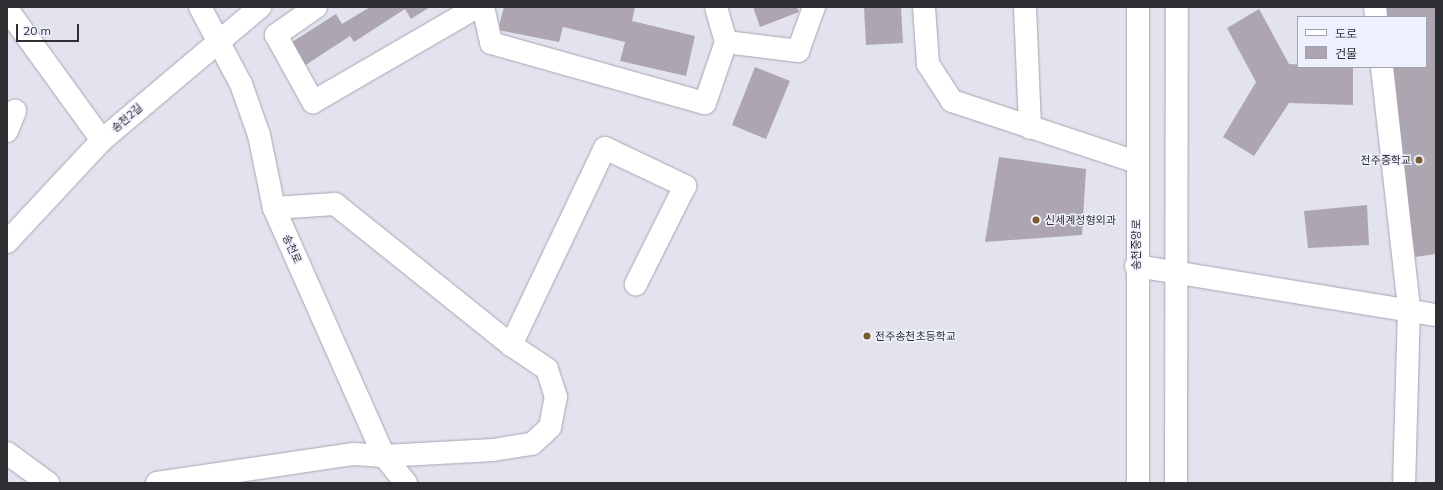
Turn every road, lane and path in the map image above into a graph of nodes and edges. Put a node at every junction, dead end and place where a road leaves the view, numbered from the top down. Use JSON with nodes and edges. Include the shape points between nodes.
{"nodes":[{"id":1,"x":200,"y":7,"type":"edge"},
{"id":2,"x":260,"y":7,"type":"edge"},
{"id":3,"x":316,"y":7,"type":"edge"},
{"id":4,"x":477,"y":7,"type":"edge"},
{"id":5,"x":483,"y":7,"type":"edge"},
{"id":6,"x":716,"y":7,"type":"edge"},
{"id":7,"x":814,"y":7,"type":"edge"},
{"id":8,"x":924,"y":7,"type":"edge"},
{"id":9,"x":1025,"y":7,"type":"edge"},
{"id":10,"x":1138,"y":7,"type":"edge"},
{"id":11,"x":1177,"y":7,"type":"edge"},
{"id":12,"x":7,"y":10,"type":"edge"},
{"id":13,"x":218,"y":40,"type":"junction"},
{"id":14,"x":726,"y":42,"type":"junction"},
{"id":15,"x":1382,"y":68,"type":"edge"},
{"id":16,"x":1030,"y":128,"type":"junction"},
{"id":17,"x":102,"y":140,"type":"junction"},
{"id":18,"x":1136,"y":162,"type":"junction"},
{"id":19,"x":274,"y":208,"type":"junction"},
{"id":20,"x":7,"y":242,"type":"edge"},
{"id":21,"x":1136,"y":266,"type":"junction"},
{"id":22,"x":1176,"y":270,"type":"junction"},
{"id":23,"x":636,"y":284,"type":"dead end"},
{"id":24,"x":1409,"y":308,"type":"junction"},
{"id":25,"x":1436,"y":315,"type":"edge"},
{"id":26,"x":511,"y":345,"type":"junction"},
{"id":27,"x":7,"y":453,"type":"edge"},
{"id":28,"x":384,"y":456,"type":"junction"},
{"id":29,"x":48,"y":483,"type":"edge"},
{"id":30,"x":157,"y":483,"type":"edge"},
{"id":31,"x":406,"y":483,"type":"edge"},
{"id":32,"x":1138,"y":483,"type":"edge"},
{"id":33,"x":1176,"y":483,"type":"edge"},
{"id":34,"x":1404,"y":483,"type":"edge"}],
"edges":[{"from":1,"to":13,"type":"street","name":"송천로"},
{"from":2,"to":13,"type":"street","name":"송천2길"},
{"from":3,"to":4,"type":"street","via":[[276,35],[313,102]]},
{"from":5,"to":14,"type":"street","via":[[491,43],[705,103]]},
{"from":6,"to":14,"type":"street"},
{"from":7,"to":14,"type":"street","via":[[798,51]]},
{"from":8,"to":16,"type":"street","via":[[928,64],[952,101]]},
{"from":9,"to":16,"type":"street"},
{"from":10,"to":18,"type":"street","name":"송천중앙로"},
{"from":11,"to":22,"type":"street"},
{"from":12,"to":17,"type":"street"},
{"from":13,"to":17,"type":"street","name":"송천2길"},
{"from":13,"to":19,"type":"street","name":"송천로","via":[[241,84],[259,136]]},
{"from":15,"to":24,"type":"street"},
{"from":16,"to":18,"type":"street"},
{"from":17,"to":20,"type":"street","name":"송천2길"},
{"from":18,"to":21,"type":"street","name":"송천중앙로"},
{"from":19,"to":26,"type":"street","via":[[335,204]]},
{"from":19,"to":28,"type":"street","name":"송천로"},
{"from":21,"to":22,"type":"street"},
{"from":21,"to":32,"type":"street","name":"송천중앙로"},
{"from":22,"to":24,"type":"street"},
{"from":22,"to":33,"type":"street"},
{"from":23,"to":26,"type":"street","via":[[685,186],[605,148]]},
{"from":24,"to":25,"type":"street"},
{"from":24,"to":34,"type":"street"},
{"from":26,"to":28,"type":"street","via":[[547,369],[556,397],[550,427],[532,444]]},
{"from":27,"to":29,"type":"street"},
{"from":28,"to":30,"type":"street","via":[[354,454]]},
{"from":28,"to":31,"type":"street","name":"송천로"}]}
